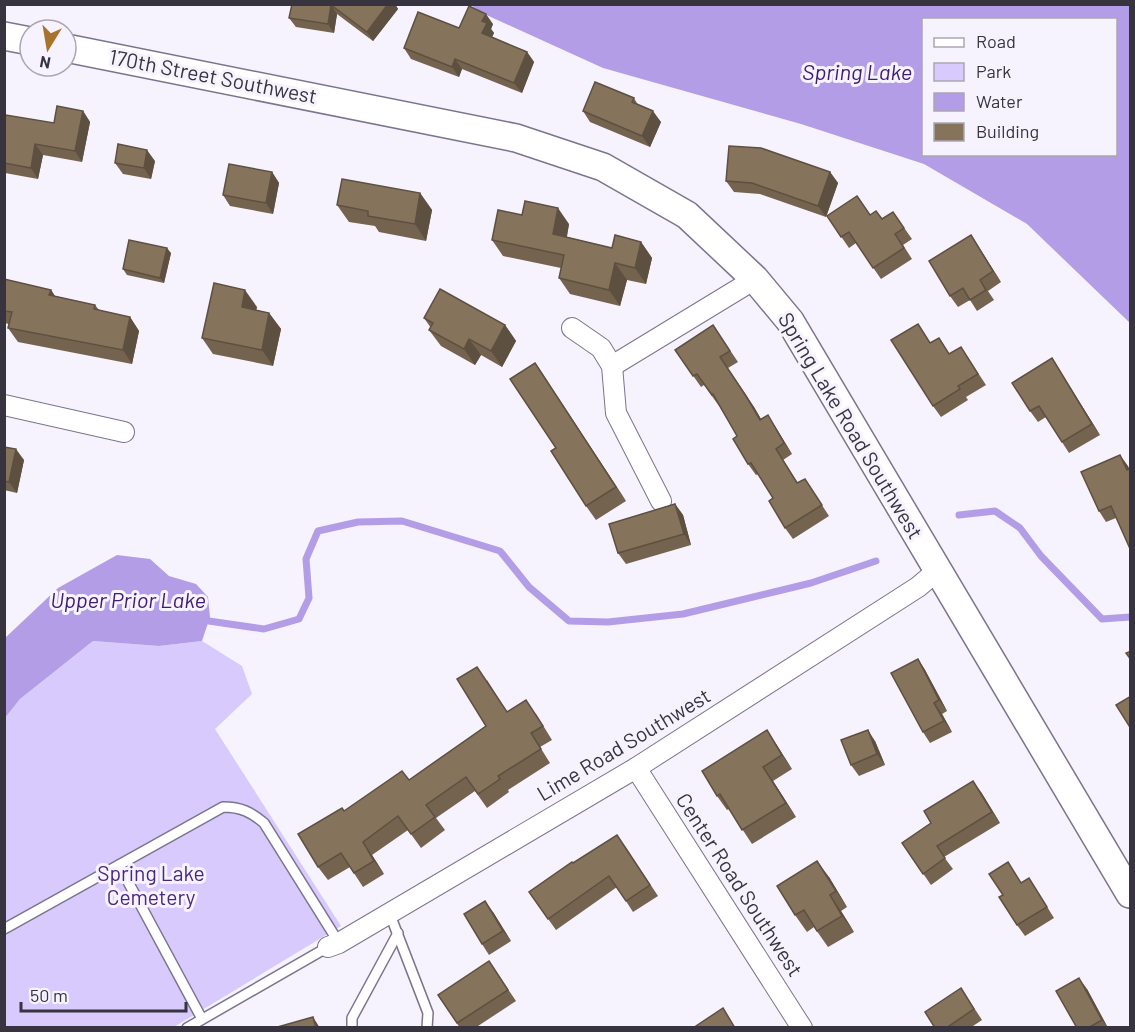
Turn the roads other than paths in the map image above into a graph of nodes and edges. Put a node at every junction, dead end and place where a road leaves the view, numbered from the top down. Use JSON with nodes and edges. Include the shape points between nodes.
{"nodes":[{"id":1,"x":78,"y":50,"type":"edge"},
{"id":2,"x":360,"y":106,"type":"joint"},
{"id":3,"x":755,"y":279,"type":"junction"},
{"id":4,"x":572,"y":328,"type":"dead end"},
{"id":5,"x":612,"y":366,"type":"junction"},
{"id":6,"x":4,"y":405,"type":"edge"},
{"id":7,"x":124,"y":432,"type":"dead end"},
{"id":8,"x":661,"y":501,"type":"dead end"},
{"id":9,"x":937,"y":571,"type":"junction"},
{"id":10,"x":636,"y":768,"type":"junction"},
{"id":11,"x":119,"y":865,"type":"junction"},
{"id":12,"x":1131,"y":894,"type":"edge"},
{"id":13,"x":388,"y":912,"type":"junction"},
{"id":14,"x":4,"y":928,"type":"edge"},
{"id":15,"x":398,"y":933,"type":"junction"},
{"id":16,"x":334,"y":945,"type":"junction"},
{"id":17,"x":202,"y":1019,"type":"junction"},
{"id":18,"x":187,"y":1028,"type":"edge"},
{"id":19,"x":352,"y":1028,"type":"edge"},
{"id":20,"x":427,"y":1028,"type":"edge"},
{"id":21,"x":802,"y":1028,"type":"edge"}],
"edges":[{"from":1,"to":2,"type":"street","name":"170th Street Southwest"},
{"from":2,"to":3,"type":"street","name":"Spring Lake Road Southwest","via":[[516,138],[603,166],[687,215]]},
{"from":3,"to":5,"type":"street"},
{"from":3,"to":9,"type":"street","name":"Spring Lake Road Southwest","via":[[790,321]]},
{"from":4,"to":5,"type":"street","via":[[601,348]]},
{"from":5,"to":8,"type":"street","via":[[616,413]]},
{"from":6,"to":7,"type":"street"},
{"from":9,"to":10,"type":"street","name":"Lime Road Southwest"},
{"from":9,"to":12,"type":"street","name":"Spring Lake Road Southwest"},
{"from":10,"to":13,"type":"street","name":"Lime Road Southwest"},
{"from":10,"to":21,"type":"street","name":"Center Road Southwest"},
{"from":11,"to":14,"type":"lane"},
{"from":11,"to":16,"type":"lane","via":[[223,807],[237,807],[264,823]]},
{"from":11,"to":17,"type":"lane"},
{"from":13,"to":15,"type":"lane"},
{"from":13,"to":16,"type":"street","name":"Lime Road Southwest"},
{"from":15,"to":19,"type":"lane","via":[[352,1018]]},
{"from":15,"to":20,"type":"lane","via":[[428,1013]]},
{"from":16,"to":17,"type":"lane"},
{"from":17,"to":18,"type":"lane"}]}
